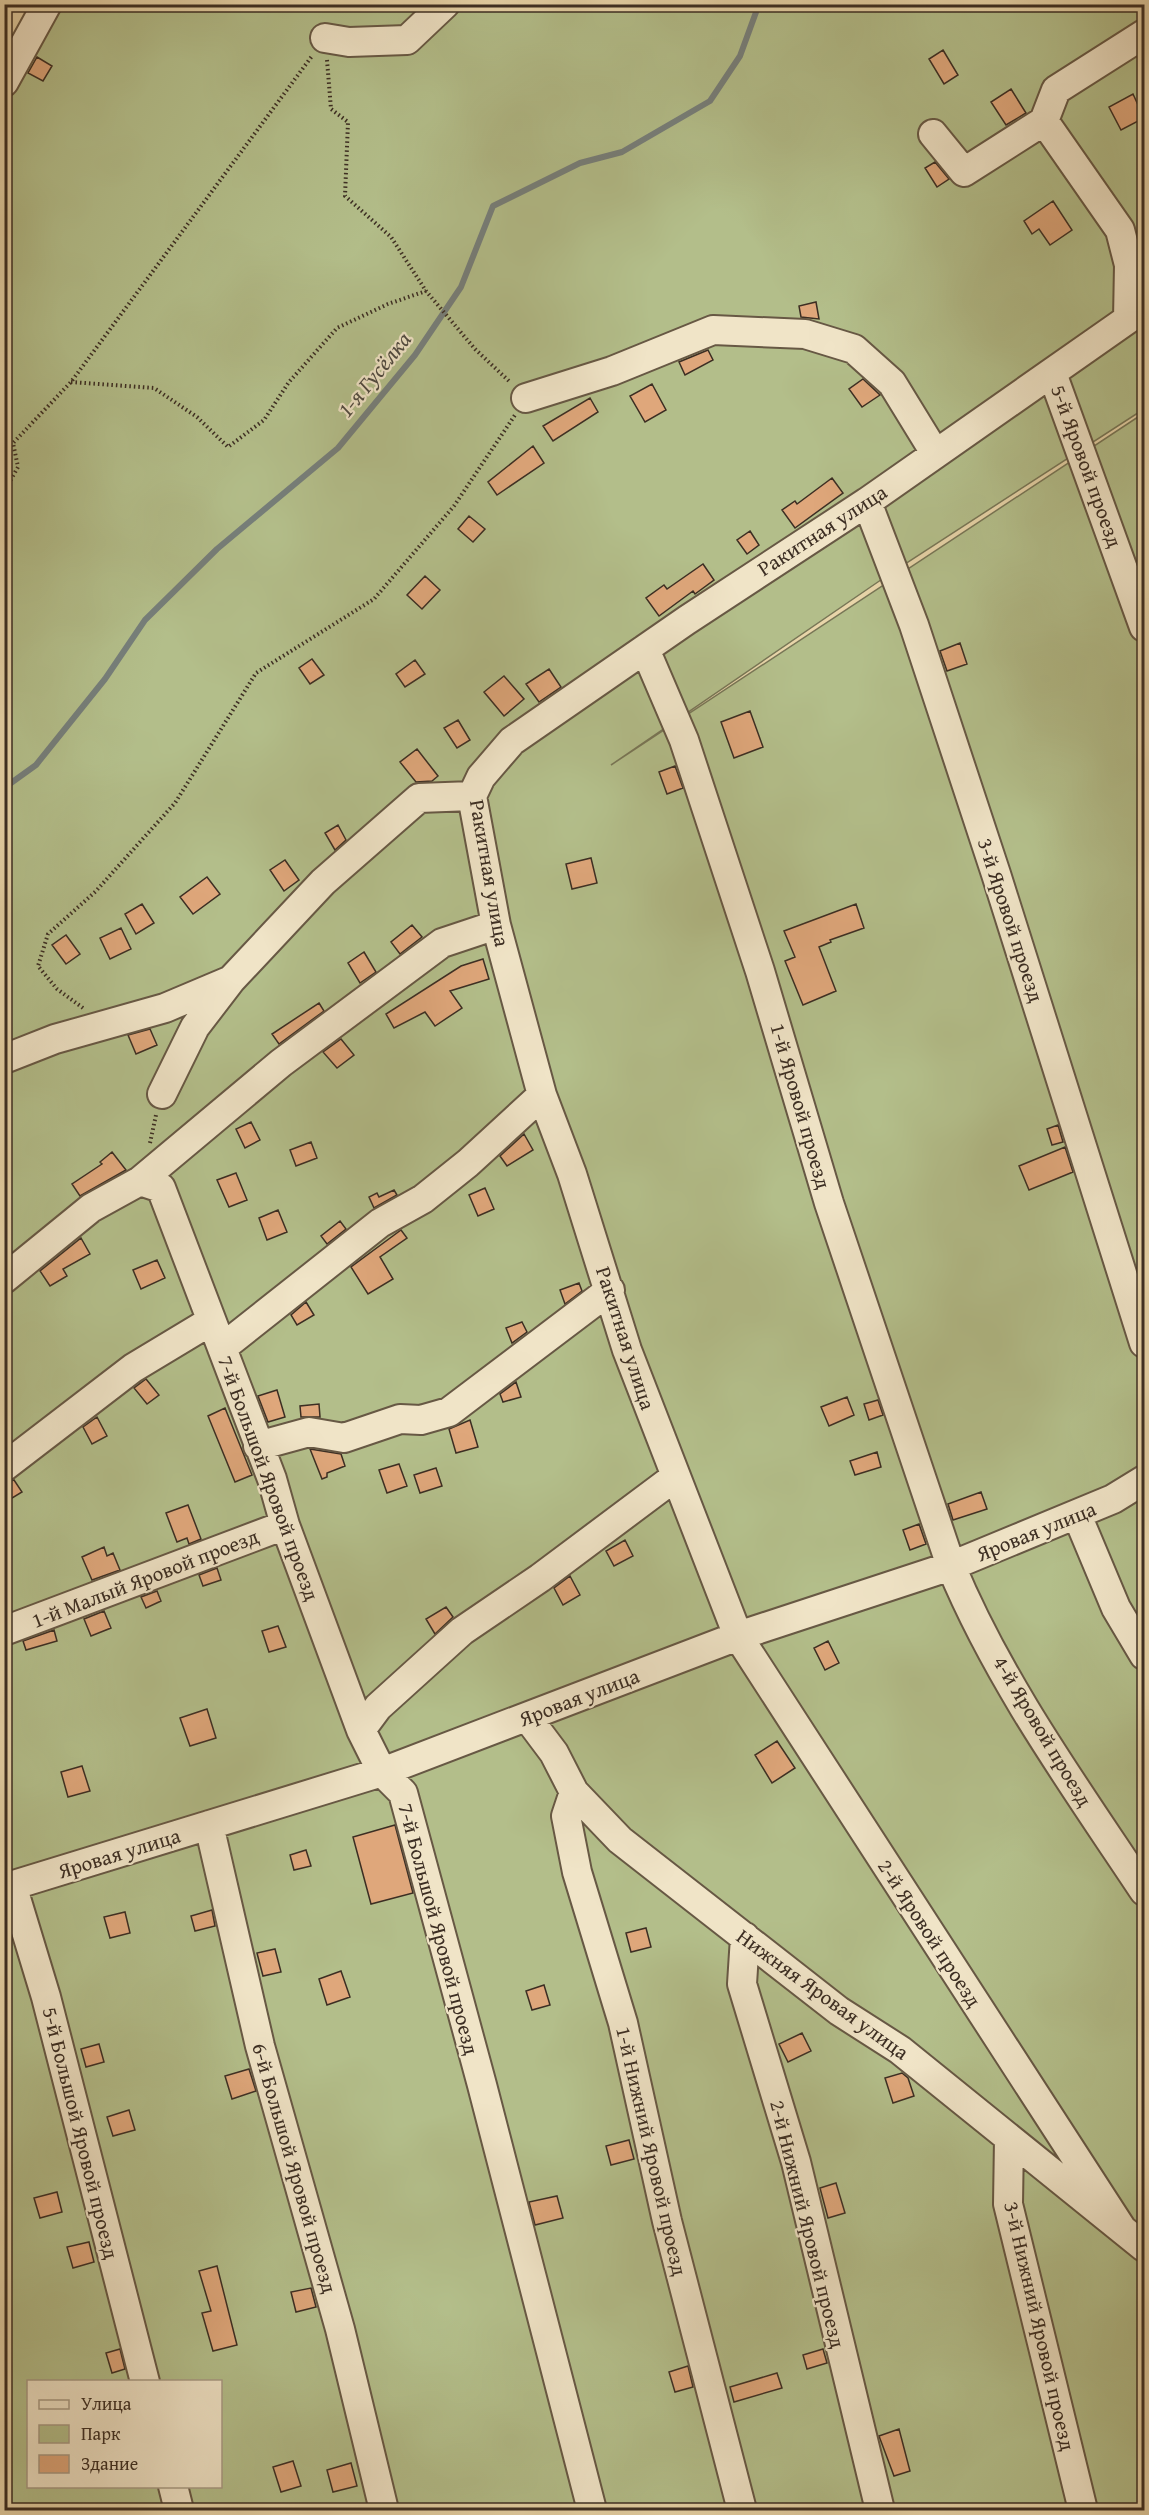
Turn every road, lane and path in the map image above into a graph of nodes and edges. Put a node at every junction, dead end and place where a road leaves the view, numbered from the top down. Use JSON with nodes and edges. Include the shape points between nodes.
{"nodes":[{"id":1,"x":47,"y":4,"type":"edge"},
{"id":2,"x":445,"y":4,"type":"edge"},
{"id":3,"x":1144,"y":34,"type":"edge"},
{"id":4,"x":325,"y":38,"type":"junction"},
{"id":5,"x":4,"y":82,"type":"edge"},
{"id":6,"x":1044,"y":121,"type":"junction"},
{"id":7,"x":933,"y":134,"type":"dead end"},
{"id":8,"x":426,"y":291,"type":"junction"},
{"id":9,"x":1136,"y":314,"type":"edge"},
{"id":10,"x":1053,"y":373,"type":"junction"},
{"id":11,"x":71,"y":382,"type":"junction"},
{"id":12,"x":526,"y":398,"type":"junction"},
{"id":13,"x":935,"y":453,"type":"junction"},
{"id":14,"x":4,"y":492,"type":"edge"},
{"id":15,"x":867,"y":502,"type":"junction"},
{"id":16,"x":1144,"y":627,"type":"edge"},
{"id":17,"x":645,"y":650,"type":"junction"},
{"id":18,"x":472,"y":796,"type":"junction"},
{"id":19,"x":496,"y":925,"type":"junction"},
{"id":20,"x":231,"y":980,"type":"junction"},
{"id":21,"x":105,"y":1025,"type":"junction"},
{"id":22,"x":4,"y":1059,"type":"edge"},
{"id":23,"x":162,"y":1094,"type":"joint"},
{"id":24,"x":542,"y":1095,"type":"junction"},
{"id":25,"x":140,"y":1181,"type":"junction"},
{"id":26,"x":4,"y":1279,"type":"edge"},
{"id":27,"x":610,"y":1290,"type":"junction"},
{"id":28,"x":211,"y":1321,"type":"junction"},
{"id":29,"x":1144,"y":1343,"type":"edge"},
{"id":30,"x":222,"y":1348,"type":"junction"},
{"id":31,"x":258,"y":1446,"type":"junction"},
{"id":32,"x":4,"y":1467,"type":"edge"},
{"id":33,"x":675,"y":1478,"type":"junction"},
{"id":34,"x":1144,"y":1480,"type":"edge"},
{"id":35,"x":1077,"y":1515,"type":"junction"},
{"id":36,"x":285,"y":1525,"type":"junction"},
{"id":37,"x":951,"y":1566,"type":"junction"},
{"id":38,"x":4,"y":1631,"type":"edge"},
{"id":39,"x":738,"y":1636,"type":"junction"},
{"id":40,"x":1144,"y":1655,"type":"edge"},
{"id":41,"x":527,"y":1717,"type":"junction"},
{"id":42,"x":360,"y":1730,"type":"junction"},
{"id":43,"x":382,"y":1772,"type":"junction"},
{"id":44,"x":574,"y":1792,"type":"junction"},
{"id":45,"x":209,"y":1825,"type":"junction"},
{"id":46,"x":8,"y":1886,"type":"edge"},
{"id":47,"x":1144,"y":1891,"type":"edge"},
{"id":48,"x":745,"y":1937,"type":"junction"},
{"id":49,"x":1009,"y":2139,"type":"junction"},
{"id":50,"x":1122,"y":2229,"type":"junction"},
{"id":51,"x":1144,"y":2247,"type":"edge"},
{"id":52,"x":144,"y":2380,"type":"edge"},
{"id":53,"x":173,"y":2488,"type":"edge"},
{"id":54,"x":179,"y":2511,"type":"edge"},
{"id":55,"x":384,"y":2511,"type":"edge"},
{"id":56,"x":592,"y":2511,"type":"edge"},
{"id":57,"x":742,"y":2511,"type":"edge"},
{"id":58,"x":880,"y":2511,"type":"edge"},
{"id":59,"x":1083,"y":2511,"type":"edge"}],
"edges":[{"from":1,"to":5,"type":"street"},
{"from":2,"to":4,"type":"street","via":[[407,40],[349,42]]},
{"from":3,"to":6,"type":"street","via":[[1056,90]]},
{"from":4,"to":8,"type":"path","via":[[331,109],[348,122],[345,196],[390,237]]},
{"from":4,"to":11,"type":"path"},
{"from":6,"to":7,"type":"street","via":[[963,172]]},
{"from":6,"to":9,"type":"street","via":[[1120,230]]},
{"from":8,"to":11,"type":"path","via":[[337,328],[289,382],[264,420],[228,447],[197,417],[154,388]]},
{"from":8,"to":12,"type":"path","via":[[474,349]]},
{"from":9,"to":10,"type":"street","name":"Ракитная улица"},
{"from":10,"to":13,"type":"street","name":"Ракитная улица"},
{"from":10,"to":16,"type":"street","name":"5-й Яровой проезд"},
{"from":11,"to":14,"type":"path","via":[[14,442],[18,467]]},
{"from":12,"to":13,"type":"street","via":[[612,371],[713,330],[805,334],[854,349],[892,383]]},
{"from":12,"to":21,"type":"path","via":[[454,506],[374,599],[256,673],[175,803],[96,891],[48,934],[38,966],[57,989]]},
{"from":13,"to":15,"type":"street","name":"Ракитная улица"},
{"from":15,"to":17,"type":"street","name":"Ракитная улица"},
{"from":15,"to":29,"type":"street","name":"3-й Яровой проезд","via":[[914,625],[1046,1025]]},
{"from":17,"to":18,"type":"street","name":"Ракитная улица","via":[[512,741],[481,777]]},
{"from":17,"to":37,"type":"street","name":"1-й Яровой проезд","via":[[688,751],[760,971],[829,1203]]},
{"from":18,"to":19,"type":"street","name":"Ракитная улица"},
{"from":18,"to":20,"type":"street","via":[[419,798],[323,882]]},
{"from":19,"to":24,"type":"street","name":"Ракитная улица"},
{"from":19,"to":25,"type":"street","via":[[442,943],[281,1063]]},
{"from":20,"to":21,"type":"street","via":[[165,1008]]},
{"from":20,"to":23,"type":"street","via":[[195,1027]]},
{"from":21,"to":22,"type":"street"},
{"from":23,"to":25,"type":"path"},
{"from":24,"to":27,"type":"street","name":"Ракитная улица"},
{"from":24,"to":30,"type":"street","via":[[423,1199],[381,1223]]},
{"from":25,"to":26,"type":"street","via":[[91,1208]]},
{"from":25,"to":28,"type":"street","name":"7-й Большой Яровой проезд","via":[[162,1188]]},
{"from":27,"to":31,"type":"street","via":[[449,1412],[421,1420],[400,1419],[344,1438],[309,1432]]},
{"from":27,"to":33,"type":"street","name":"Ракитная улица","via":[[627,1350]]},
{"from":28,"to":30,"type":"street","name":"7-й Большой Яровой проезд"},
{"from":28,"to":32,"type":"street","via":[[133,1368]]},
{"from":30,"to":31,"type":"street","name":"7-й Большой Яровой проезд"},
{"from":31,"to":36,"type":"street","name":"7-й Большой Яровой проезд"},
{"from":33,"to":39,"type":"street","name":"Ракитная улица"},
{"from":33,"to":42,"type":"street","via":[[462,1630],[378,1707]]},
{"from":34,"to":35,"type":"street","name":"Яровая улица"},
{"from":35,"to":37,"type":"street","name":"Яровая улица"},
{"from":35,"to":40,"type":"street","via":[[1116,1608]]},
{"from":36,"to":38,"type":"street","name":"1-й Малый Яровой проезд"},
{"from":36,"to":42,"type":"street","name":"7-й Большой Яровой проезд"},
{"from":37,"to":39,"type":"street","name":"Яровая улица"},
{"from":37,"to":47,"type":"street","name":"4-й Яровой проезд","via":[[967,1605],[1046,1743]]},
{"from":39,"to":41,"type":"street","name":"Яровая улица"},
{"from":39,"to":50,"type":"street","name":"2-й Яровой проезд"},
{"from":41,"to":43,"type":"street","name":"Яровая улица"},
{"from":41,"to":44,"type":"street","name":"Нижняя Яровая улица","via":[[554,1753]]},
{"from":42,"to":43,"type":"street","name":"7-й Большой Яровой проезд"},
{"from":43,"to":45,"type":"street","name":"Яровая улица"},
{"from":43,"to":56,"type":"street","name":"7-й Большой Яровой проезд","via":[[403,1793]]},
{"from":44,"to":48,"type":"street","name":"Нижняя Яровая улица","via":[[620,1840]]},
{"from":44,"to":57,"type":"street","name":"1-й Нижний Яровой проезд","via":[[566,1816],[577,1872],[623,2023],[667,2221]]},
{"from":45,"to":46,"type":"street","name":"Яровая улица"},
{"from":45,"to":55,"type":"street","name":"6-й Большой Яровой проезд","via":[[261,2046],[340,2329]]},
{"from":46,"to":52,"type":"street","name":"5-й Большой Яровой проезд","via":[[46,1997]]},
{"from":48,"to":49,"type":"street","name":"Нижняя Яровая улица","via":[[839,2012],[900,2050]]},
{"from":48,"to":58,"type":"street","name":"2-й Нижний Яровой проезд","via":[[742,1984],[796,2162]]},
{"from":49,"to":50,"type":"street","name":"Нижняя Яровая улица"},
{"from":49,"to":59,"type":"street","name":"3-й Нижний Яровой проезд","via":[[1008,2204]]},
{"from":50,"to":51,"type":"street","name":"Нижняя Яровая улица"},
{"from":53,"to":54,"type":"street"}]}
